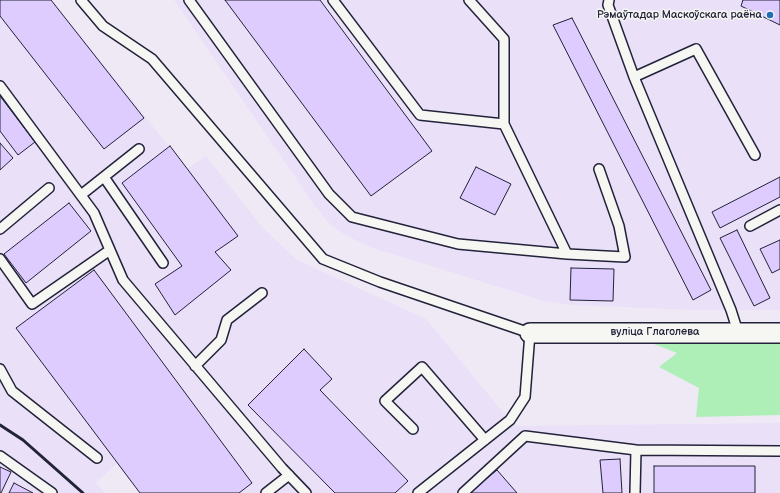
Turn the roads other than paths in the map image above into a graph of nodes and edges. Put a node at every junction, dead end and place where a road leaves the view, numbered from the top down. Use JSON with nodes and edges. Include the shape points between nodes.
{"nodes":[{"id":1,"x":81,"y":0,"type":"edge"},
{"id":2,"x":190,"y":0,"type":"edge"},
{"id":3,"x":333,"y":0,"type":"edge"},
{"id":4,"x":469,"y":0,"type":"edge"},
{"id":5,"x":608,"y":0,"type":"edge"},
{"id":6,"x":634,"y":77,"type":"junction"},
{"id":7,"x":0,"y":86,"type":"edge"},
{"id":8,"x":504,"y":124,"type":"junction"},
{"id":9,"x":139,"y":148,"type":"dead end"},
{"id":10,"x":755,"y":155,"type":"dead end"},
{"id":11,"x":599,"y":169,"type":"dead end"},
{"id":12,"x":104,"y":177,"type":"junction"},
{"id":13,"x":49,"y":188,"type":"dead end"},
{"id":14,"x":81,"y":195,"type":"junction"},
{"id":15,"x":780,"y":210,"type":"edge"},
{"id":16,"x":750,"y":226,"type":"dead end"},
{"id":17,"x":0,"y":229,"type":"edge"},
{"id":18,"x":110,"y":250,"type":"junction"},
{"id":19,"x":566,"y":254,"type":"junction"},
{"id":20,"x":0,"y":259,"type":"edge"},
{"id":21,"x":163,"y":263,"type":"dead end"},
{"id":22,"x":262,"y":293,"type":"dead end"},
{"id":23,"x":738,"y":332,"type":"junction"},
{"id":24,"x":530,"y":333,"type":"junction"},
{"id":25,"x":780,"y":333,"type":"edge"},
{"id":26,"x":195,"y":366,"type":"junction"},
{"id":27,"x":0,"y":369,"type":"edge"},
{"id":28,"x":413,"y":429,"type":"dead end"},
{"id":29,"x":485,"y":440,"type":"junction"},
{"id":30,"x":636,"y":450,"type":"junction"},
{"id":31,"x":780,"y":451,"type":"edge"},
{"id":32,"x":0,"y":456,"type":"edge"},
{"id":33,"x":97,"y":458,"type":"dead end"},
{"id":34,"x":288,"y":475,"type":"junction"},
{"id":35,"x":52,"y":493,"type":"edge"},
{"id":36,"x":266,"y":493,"type":"edge"},
{"id":37,"x":306,"y":493,"type":"edge"},
{"id":38,"x":418,"y":493,"type":"edge"},
{"id":39,"x":464,"y":493,"type":"edge"},
{"id":40,"x":635,"y":493,"type":"edge"}],
"edges":[{"from":1,"to":24,"type":"lane","via":[[103,26],[152,59],[323,259],[380,282]]},
{"from":2,"to":19,"type":"lane","via":[[329,194],[352,217],[458,244]]},
{"from":3,"to":8,"type":"lane","via":[[420,115]]},
{"from":4,"to":8,"type":"lane","via":[[504,40]]},
{"from":5,"to":6,"type":"lane"},
{"from":6,"to":10,"type":"lane","via":[[696,49]]},
{"from":6,"to":23,"type":"lane"},
{"from":7,"to":14,"type":"lane"},
{"from":8,"to":19,"type":"lane"},
{"from":9,"to":12,"type":"lane"},
{"from":11,"to":19,"type":"lane","via":[[619,226],[625,257]]},
{"from":12,"to":14,"type":"lane"},
{"from":12,"to":21,"type":"lane"},
{"from":13,"to":17,"type":"lane"},
{"from":14,"to":18,"type":"lane","via":[[94,213]]},
{"from":15,"to":16,"type":"lane"},
{"from":18,"to":20,"type":"lane","via":[[32,304]]},
{"from":18,"to":26,"type":"lane","via":[[123,280]]},
{"from":22,"to":26,"type":"lane","via":[[227,320],[221,340]]},
{"from":23,"to":24,"type":"street","name":"вуліца Глаголева"},
{"from":23,"to":25,"type":"street","name":"вуліца Глаголева"},
{"from":24,"to":29,"type":"lane","via":[[525,397],[510,420]]},
{"from":26,"to":34,"type":"lane"},
{"from":27,"to":33,"type":"lane","via":[[12,391]]},
{"from":28,"to":29,"type":"lane","via":[[385,401],[422,367]]},
{"from":29,"to":38,"type":"lane"},
{"from":30,"to":31,"type":"lane"},
{"from":30,"to":39,"type":"lane","via":[[524,436]]},
{"from":30,"to":40,"type":"lane"},
{"from":32,"to":35,"type":"lane"},
{"from":34,"to":36,"type":"lane"},
{"from":34,"to":37,"type":"lane"}]}
